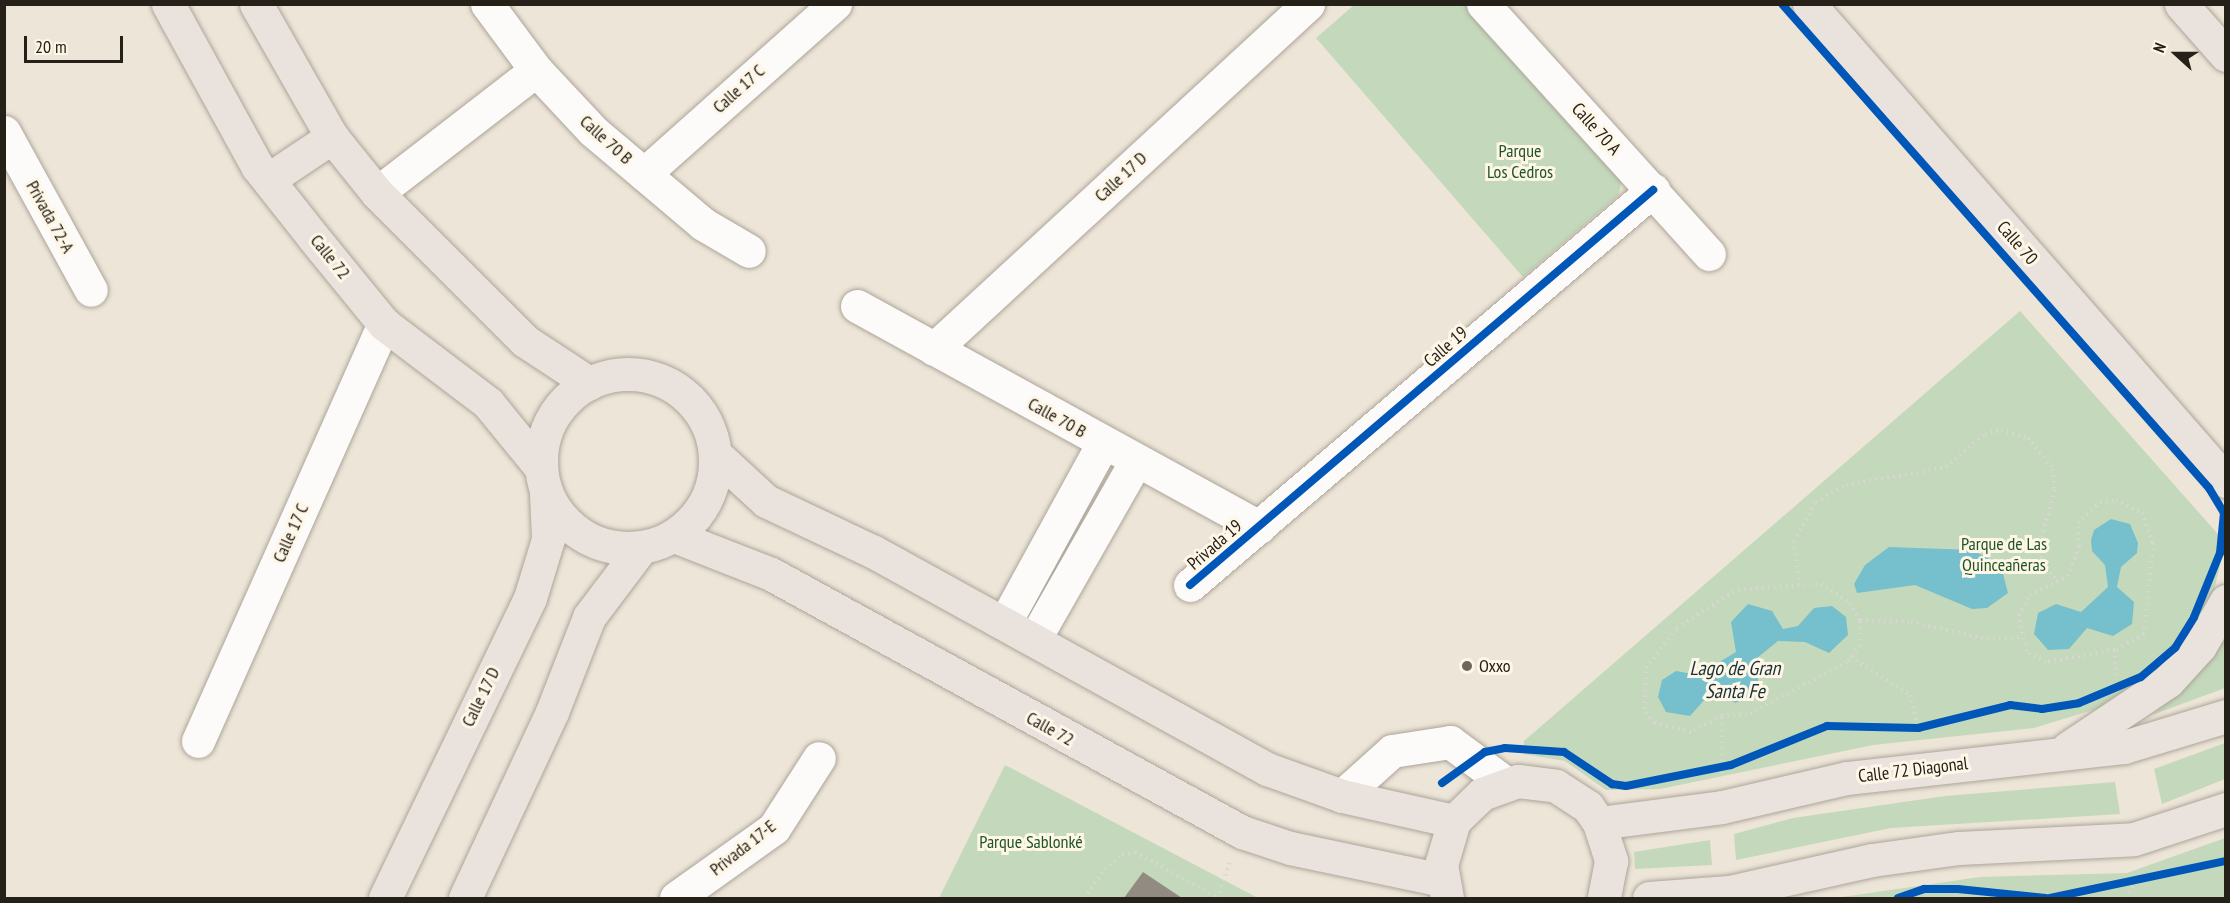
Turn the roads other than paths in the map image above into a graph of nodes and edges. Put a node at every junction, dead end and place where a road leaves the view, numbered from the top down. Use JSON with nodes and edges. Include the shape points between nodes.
{"nodes":[{"id":1,"x":168,"y":4,"type":"edge"},
{"id":2,"x":256,"y":4,"type":"edge"},
{"id":3,"x":487,"y":4,"type":"edge"},
{"id":4,"x":835,"y":4,"type":"edge"},
{"id":5,"x":1308,"y":4,"type":"edge"},
{"id":6,"x":1483,"y":4,"type":"edge"},
{"id":7,"x":1809,"y":4,"type":"edge"},
{"id":8,"x":2181,"y":4,"type":"edge"},
{"id":9,"x":2226,"y":55,"type":"edge"},
{"id":10,"x":536,"y":70,"type":"junction"},
{"id":11,"x":332,"y":137,"type":"junction"},
{"id":12,"x":6,"y":140,"type":"edge"},
{"id":13,"x":644,"y":174,"type":"junction"},
{"id":14,"x":269,"y":179,"type":"junction"},
{"id":15,"x":1653,"y":190,"type":"junction"},
{"id":16,"x":377,"y":193,"type":"junction"},
{"id":17,"x":749,"y":251,"type":"dead end"},
{"id":18,"x":1709,"y":254,"type":"dead end"},
{"id":19,"x":91,"y":290,"type":"dead end"},
{"id":20,"x":857,"y":306,"type":"dead end"},
{"id":21,"x":384,"y":324,"type":"junction"},
{"id":22,"x":934,"y":349,"type":"junction"},
{"id":23,"x":589,"y":383,"type":"junction"},
{"id":24,"x":1103,"y":443,"type":"junction"},
{"id":25,"x":716,"y":455,"type":"junction"},
{"id":26,"x":1136,"y":461,"type":"junction"},
{"id":27,"x":543,"y":478,"type":"junction"},
{"id":28,"x":2226,"y":481,"type":"edge"},
{"id":29,"x":1259,"y":527,"type":"junction"},
{"id":30,"x":674,"y":536,"type":"junction"},
{"id":31,"x":641,"y":548,"type":"junction"},
{"id":32,"x":1190,"y":585,"type":"dead end"},
{"id":33,"x":2226,"y":601,"type":"edge"},
{"id":34,"x":1005,"y":622,"type":"junction"},
{"id":35,"x":1035,"y":638,"type":"junction"},
{"id":36,"x":2226,"y":716,"type":"edge"},
{"id":37,"x":198,"y":741,"type":"dead end"},
{"id":38,"x":2055,"y":755,"type":"junction"},
{"id":39,"x":819,"y":758,"type":"dead end"},
{"id":40,"x":1508,"y":784,"type":"junction"},
{"id":41,"x":1342,"y":796,"type":"junction"},
{"id":42,"x":2226,"y":809,"type":"edge"},
{"id":43,"x":1454,"y":821,"type":"junction"},
{"id":44,"x":1599,"y":823,"type":"junction"},
{"id":45,"x":1444,"y":889,"type":"edge"},
{"id":46,"x":385,"y":898,"type":"edge"},
{"id":47,"x":465,"y":898,"type":"edge"},
{"id":48,"x":676,"y":898,"type":"edge"},
{"id":49,"x":1604,"y":898,"type":"edge"},
{"id":50,"x":1649,"y":898,"type":"edge"}],
"edges":[{"from":1,"to":14,"type":"main road","name":"Calle 72"},
{"from":2,"to":11,"type":"main road"},
{"from":3,"to":10,"type":"street","name":"Calle 70 B"},
{"from":4,"to":13,"type":"street","name":"Calle 17 C"},
{"from":5,"to":22,"type":"street","name":"Calle 17 D"},
{"from":6,"to":15,"type":"street","name":"Calle 70 A"},
{"from":7,"to":28,"type":"main road","name":"Calle 70"},
{"from":8,"to":9,"type":"main road"},
{"from":10,"to":13,"type":"street","name":"Calle 70 B","via":[[593,131]]},
{"from":10,"to":16,"type":"street"},
{"from":11,"to":14,"type":"main road"},
{"from":11,"to":16,"type":"main road"},
{"from":12,"to":19,"type":"street","name":"Privada 72-A"},
{"from":13,"to":17,"type":"street","name":"Calle 70 B","via":[[703,224]]},
{"from":14,"to":21,"type":"main road","name":"Calle 72"},
{"from":15,"to":18,"type":"street","name":"Calle 70 A"},
{"from":15,"to":29,"type":"street","name":"Calle 19"},
{"from":16,"to":23,"type":"main road","via":[[525,341]]},
{"from":20,"to":22,"type":"street","name":"Calle 70 B"},
{"from":21,"to":27,"type":"main road","name":"Calle 72","via":[[488,403]]},
{"from":21,"to":37,"type":"street","name":"Calle 17 C"},
{"from":22,"to":24,"type":"street","name":"Calle 70 B"},
{"from":23,"to":25,"type":"main road","via":[[631,374],[672,385],[703,414]]},
{"from":23,"to":27,"type":"main road","via":[[558,410],[542,447]]},
{"from":24,"to":26,"type":"street","name":"Calle 70 B"},
{"from":24,"to":34,"type":"street"},
{"from":25,"to":30,"type":"main road","via":[[707,500]]},
{"from":25,"to":34,"type":"main road","via":[[766,501]]},
{"from":26,"to":29,"type":"street","name":"Calle 70 B"},
{"from":26,"to":35,"type":"street"},
{"from":27,"to":31,"type":"main road","via":[[566,523],[582,536],[601,545]]},
{"from":27,"to":46,"type":"main road","name":"Calle 17 D","via":[[548,538],[530,598]]},
{"from":29,"to":32,"type":"street","name":"Privada 19"},
{"from":30,"to":31,"type":"main road"},
{"from":30,"to":45,"type":"main road","name":"Calle 72","via":[[771,574],[1242,832]]},
{"from":31,"to":47,"type":"main road","via":[[589,617],[552,712]]},
{"from":33,"to":38,"type":"main road","via":[[2200,646],[2168,681]]},
{"from":34,"to":35,"type":"main road"},
{"from":35,"to":41,"type":"main road","via":[[1268,769]]},
{"from":36,"to":38,"type":"main road","name":"Calle 72 Diagonal","via":[[2124,747]]},
{"from":38,"to":44,"type":"main road","name":"Calle 72 Diagonal","via":[[1847,778],[1722,807]]},
{"from":39,"to":48,"type":"street","name":"Privada 17-E","via":[[774,828]]},
{"from":40,"to":41,"type":"street","via":[[1450,742],[1392,751]]},
{"from":40,"to":43,"type":"main road","via":[[1482,794]]},
{"from":40,"to":44,"type":"main road","via":[[1556,786],[1588,807]]},
{"from":41,"to":43,"type":"main road"},
{"from":42,"to":50,"type":"main road","via":[[2134,839],[1959,848],[1729,892]]},
{"from":43,"to":45,"type":"main road","via":[[1443,849]]},
{"from":44,"to":49,"type":"main road","via":[[1611,861]]}]}
